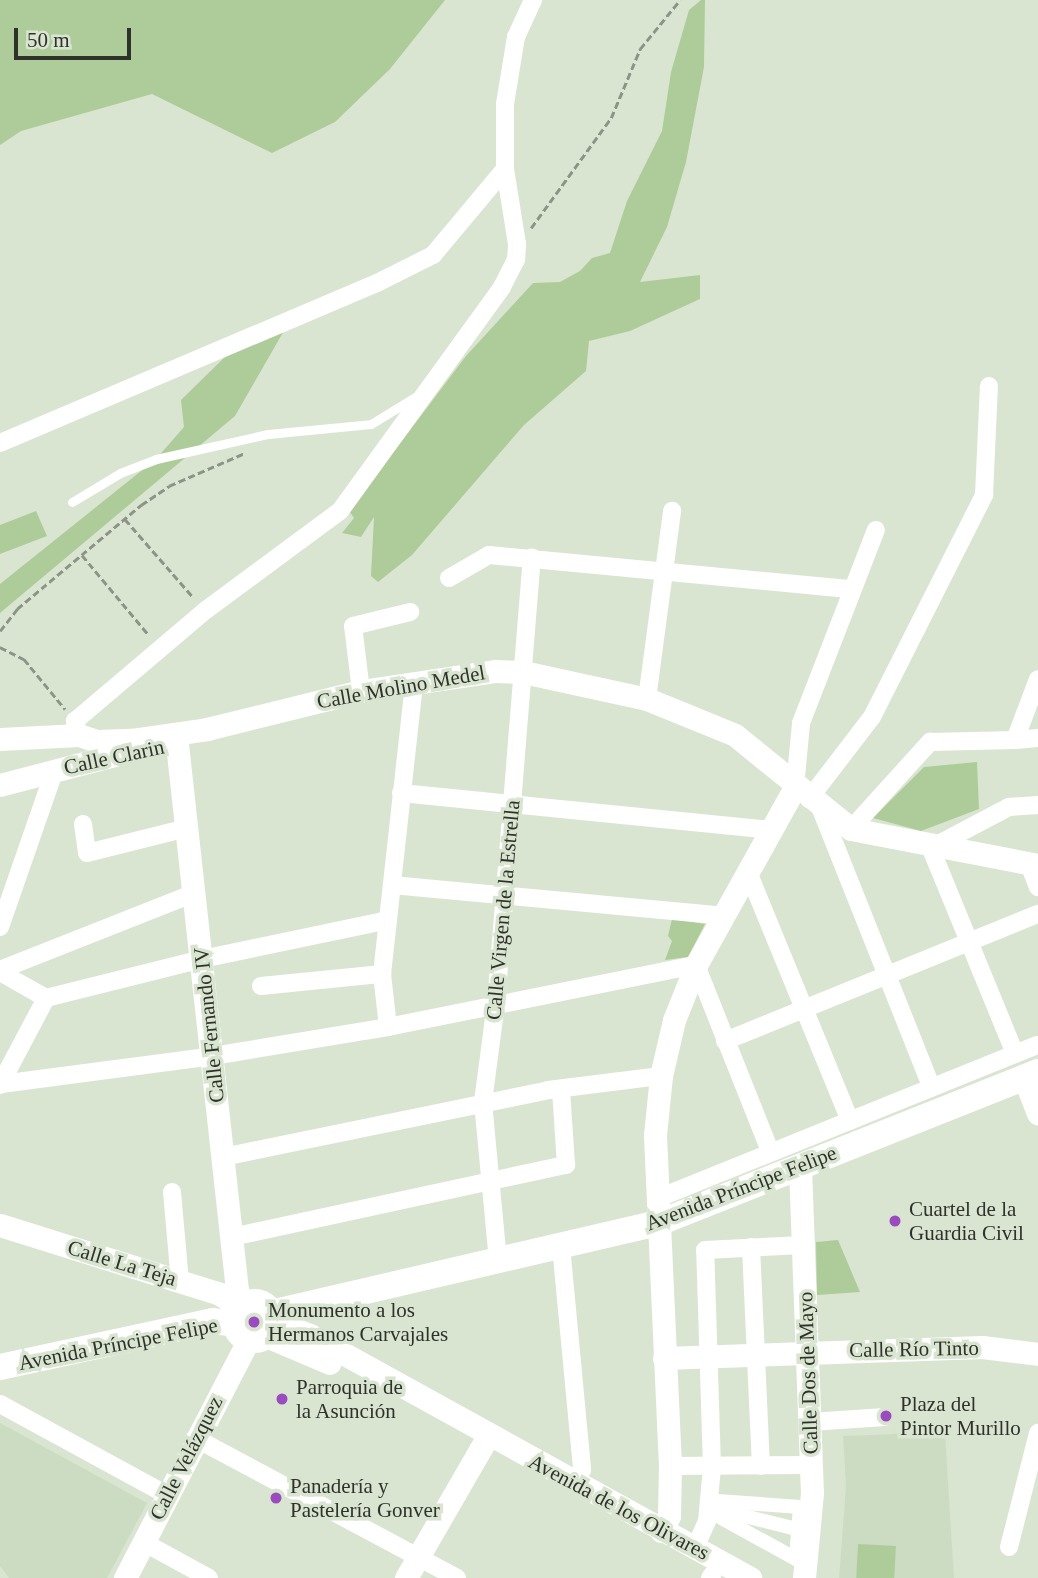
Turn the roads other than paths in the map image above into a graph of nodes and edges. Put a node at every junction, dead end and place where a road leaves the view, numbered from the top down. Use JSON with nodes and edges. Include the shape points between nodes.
{"nodes":[{"id":1,"x":533,"y":0,"type":"edge"},
{"id":2,"x":505,"y":170,"type":"junction"},
{"id":3,"x":430,"y":385,"type":"junction"},
{"id":4,"x":989,"y":386,"type":"dead end"},
{"id":5,"x":0,"y":443,"type":"edge"},
{"id":6,"x":72,"y":502,"type":"dead end"},
{"id":7,"x":672,"y":511,"type":"dead end"},
{"id":8,"x":876,"y":530,"type":"dead end"},
{"id":9,"x":532,"y":558,"type":"junction"},
{"id":10,"x":664,"y":571,"type":"junction"},
{"id":11,"x":449,"y":578,"type":"dead end"},
{"id":12,"x":851,"y":589,"type":"junction"},
{"id":13,"x":410,"y":612,"type":"dead end"},
{"id":14,"x":523,"y":672,"type":"junction"},
{"id":15,"x":1038,"y":678,"type":"edge"},
{"id":16,"x":414,"y":684,"type":"junction"},
{"id":17,"x":361,"y":691,"type":"junction"},
{"id":18,"x":647,"y":699,"type":"junction"},
{"id":19,"x":77,"y":728,"type":"junction"},
{"id":20,"x":207,"y":729,"type":"junction"},
{"id":21,"x":0,"y":738,"type":"edge"},
{"id":22,"x":1038,"y":738,"type":"edge"},
{"id":23,"x":1015,"y":740,"type":"junction"},
{"id":24,"x":177,"y":744,"type":"junction"},
{"id":25,"x":55,"y":769,"type":"junction"},
{"id":26,"x":0,"y":785,"type":"edge"},
{"id":27,"x":401,"y":793,"type":"junction"},
{"id":28,"x":808,"y":798,"type":"junction"},
{"id":29,"x":512,"y":804,"type":"junction"},
{"id":30,"x":1038,"y":805,"type":"edge"},
{"id":31,"x":83,"y":824,"type":"dead end"},
{"id":32,"x":187,"y":828,"type":"junction"},
{"id":33,"x":850,"y":829,"type":"junction"},
{"id":34,"x":769,"y":831,"type":"junction"},
{"id":35,"x":932,"y":845,"type":"junction"},
{"id":36,"x":1033,"y":865,"type":"edge"},
{"id":37,"x":748,"y":872,"type":"junction"},
{"id":38,"x":392,"y":885,"type":"junction"},
{"id":39,"x":1038,"y":887,"type":"edge"},
{"id":40,"x":194,"y":893,"type":"junction"},
{"id":41,"x":506,"y":895,"type":"junction"},
{"id":42,"x":1038,"y":914,"type":"edge"},
{"id":43,"x":724,"y":916,"type":"junction"},
{"id":44,"x":388,"y":920,"type":"junction"},
{"id":45,"x":0,"y":927,"type":"edge"},
{"id":46,"x":968,"y":942,"type":"junction"},
{"id":47,"x":202,"y":959,"type":"junction"},
{"id":48,"x":695,"y":965,"type":"junction"},
{"id":49,"x":0,"y":971,"type":"edge"},
{"id":50,"x":382,"y":974,"type":"junction"},
{"id":51,"x":887,"y":976,"type":"junction"},
{"id":52,"x":261,"y":986,"type":"dead end"},
{"id":53,"x":46,"y":998,"type":"junction"},
{"id":54,"x":496,"y":1003,"type":"junction"},
{"id":55,"x":804,"y":1009,"type":"junction"},
{"id":56,"x":388,"y":1027,"type":"junction"},
{"id":57,"x":725,"y":1041,"type":"junction"},
{"id":58,"x":1038,"y":1045,"type":"edge"},
{"id":59,"x":213,"y":1056,"type":"junction"},
{"id":60,"x":661,"y":1076,"type":"junction"},
{"id":61,"x":1033,"y":1082,"type":"edge"},
{"id":62,"x":0,"y":1084,"type":"edge"},
{"id":63,"x":932,"y":1088,"type":"junction"},
{"id":64,"x":561,"y":1089,"type":"junction"},
{"id":65,"x":483,"y":1102,"type":"junction"},
{"id":66,"x":850,"y":1121,"type":"junction"},
{"id":67,"x":771,"y":1153,"type":"junction"},
{"id":68,"x":223,"y":1157,"type":"junction"},
{"id":69,"x":800,"y":1167,"type":"junction"},
{"id":70,"x":491,"y":1179,"type":"junction"},
{"id":71,"x":172,"y":1192,"type":"dead end"},
{"id":72,"x":661,"y":1210,"type":"junction"},
{"id":73,"x":0,"y":1225,"type":"edge"},
{"id":74,"x":232,"y":1237,"type":"junction"},
{"id":75,"x":803,"y":1245,"type":"junction"},
{"id":76,"x":561,"y":1246,"type":"junction"},
{"id":77,"x":751,"y":1247,"type":"junction"},
{"id":78,"x":498,"y":1261,"type":"junction"},
{"id":79,"x":180,"y":1282,"type":"junction"},
{"id":80,"x":314,"y":1300,"type":"junction"},
{"id":81,"x":254,"y":1321,"type":"junction"},
{"id":82,"x":310,"y":1335,"type":"junction"},
{"id":83,"x":809,"y":1352,"type":"junction"},
{"id":84,"x":1038,"y":1354,"type":"edge"},
{"id":85,"x":757,"y":1355,"type":"junction"},
{"id":86,"x":707,"y":1356,"type":"junction"},
{"id":87,"x":664,"y":1358,"type":"junction"},
{"id":88,"x":0,"y":1367,"type":"edge"},
{"id":89,"x":0,"y":1405,"type":"edge"},
{"id":90,"x":885,"y":1417,"type":"dead end"},
{"id":91,"x":810,"y":1422,"type":"junction"},
{"id":92,"x":1038,"y":1433,"type":"edge"},
{"id":93,"x":195,"y":1438,"type":"junction"},
{"id":94,"x":484,"y":1443,"type":"junction"},
{"id":95,"x":811,"y":1465,"type":"junction"},
{"id":96,"x":670,"y":1466,"type":"junction"},
{"id":97,"x":761,"y":1466,"type":"junction"},
{"id":98,"x":712,"y":1468,"type":"junction"},
{"id":99,"x":574,"y":1484,"type":"junction"},
{"id":100,"x":167,"y":1495,"type":"junction"},
{"id":101,"x":713,"y":1508,"type":"junction"},
{"id":102,"x":661,"y":1531,"type":"junction"},
{"id":103,"x":804,"y":1531,"type":"junction"},
{"id":104,"x":143,"y":1542,"type":"junction"},
{"id":105,"x":1009,"y":1547,"type":"dead end"},
{"id":106,"x":695,"y":1549,"type":"junction"},
{"id":107,"x":417,"y":1556,"type":"junction"},
{"id":108,"x":713,"y":1577,"type":"edge"},
{"id":109,"x":125,"y":1578,"type":"edge"},
{"id":110,"x":209,"y":1578,"type":"edge"},
{"id":111,"x":406,"y":1578,"type":"edge"},
{"id":112,"x":457,"y":1578,"type":"edge"},
{"id":113,"x":750,"y":1578,"type":"edge"},
{"id":114,"x":804,"y":1578,"type":"edge"}],
"edges":[{"from":1,"to":2,"type":"street","via":[[516,37],[505,104]]},
{"from":2,"to":3,"type":"street","via":[[516,260],[502,287]]},
{"from":2,"to":5,"type":"street","via":[[458,231],[433,255],[377,284]]},
{"from":3,"to":6,"type":"lane","via":[[398,411],[371,424],[278,433],[156,459],[120,473]]},
{"from":3,"to":19,"type":"street","via":[[340,511],[206,610]]},
{"from":4,"to":28,"type":"street","via":[[984,495],[872,718]]},
{"from":7,"to":10,"type":"street"},
{"from":8,"to":12,"type":"street"},
{"from":9,"to":10,"type":"street"},
{"from":9,"to":11,"type":"street","via":[[489,555]]},
{"from":9,"to":14,"type":"street","name":"Calle Virgen de la Estrella"},
{"from":10,"to":12,"type":"street"},
{"from":10,"to":18,"type":"street"},
{"from":12,"to":28,"type":"street","via":[[801,723]]},
{"from":13,"to":17,"type":"street","via":[[353,626]]},
{"from":14,"to":16,"type":"street","name":"Calle Molino Medel","via":[[495,671]]},
{"from":14,"to":18,"type":"street","name":"Calle Molino Medel"},
{"from":14,"to":29,"type":"street","name":"Calle Virgen de la Estrella"},
{"from":15,"to":23,"type":"street"},
{"from":16,"to":17,"type":"street","name":"Calle Molino Medel"},
{"from":16,"to":27,"type":"street"},
{"from":17,"to":20,"type":"street","name":"Calle Molino Medel"},
{"from":18,"to":28,"type":"street","name":"Calle Molino Medel","via":[[735,735]]},
{"from":19,"to":20,"type":"street","name":"Calle Molino Medel","via":[[113,742]]},
{"from":19,"to":21,"type":"street","name":"Calle Molino Medel"},
{"from":20,"to":24,"type":"street","name":"Calle Clarin","via":[[204,736]]},
{"from":22,"to":23,"type":"street"},
{"from":23,"to":33,"type":"street","via":[[930,743]]},
{"from":24,"to":25,"type":"street","name":"Calle Clarin"},
{"from":24,"to":32,"type":"street","name":"Calle Fernando IV"},
{"from":25,"to":26,"type":"street"},
{"from":25,"to":45,"type":"street","name":"Calle Clarin"},
{"from":27,"to":29,"type":"street"},
{"from":27,"to":38,"type":"street"},
{"from":28,"to":33,"type":"street","name":"Calle Molino Medel"},
{"from":28,"to":34,"type":"street"},
{"from":28,"to":51,"type":"street"},
{"from":29,"to":34,"type":"street"},
{"from":29,"to":41,"type":"street","name":"Calle Virgen de la Estrella"},
{"from":30,"to":35,"type":"street","via":[[1009,807]]},
{"from":31,"to":32,"type":"street","via":[[88,861]]},
{"from":32,"to":40,"type":"street","name":"Calle Fernando IV"},
{"from":33,"to":35,"type":"street","name":"Calle Molino Medel"},
{"from":34,"to":37,"type":"street"},
{"from":35,"to":36,"type":"street","name":"Calle Molino Medel"},
{"from":35,"to":46,"type":"street"},
{"from":36,"to":39,"type":"street"},
{"from":37,"to":43,"type":"street"},
{"from":37,"to":55,"type":"street"},
{"from":38,"to":41,"type":"street"},
{"from":38,"to":44,"type":"street"},
{"from":40,"to":47,"type":"street","name":"Calle Fernando IV"},
{"from":40,"to":49,"type":"street"},
{"from":41,"to":43,"type":"street"},
{"from":41,"to":54,"type":"street","name":"Calle Virgen de la Estrella"},
{"from":42,"to":46,"type":"street"},
{"from":43,"to":48,"type":"street"},
{"from":44,"to":47,"type":"street"},
{"from":44,"to":50,"type":"street"},
{"from":46,"to":51,"type":"street"},
{"from":46,"to":61,"type":"street"},
{"from":47,"to":53,"type":"street"},
{"from":47,"to":59,"type":"street","name":"Calle Fernando IV"},
{"from":48,"to":54,"type":"street"},
{"from":48,"to":57,"type":"street"},
{"from":48,"to":60,"type":"street","via":[[674,1020]]},
{"from":49,"to":53,"type":"street"},
{"from":50,"to":52,"type":"street"},
{"from":50,"to":56,"type":"street"},
{"from":51,"to":55,"type":"street"},
{"from":51,"to":63,"type":"street"},
{"from":53,"to":62,"type":"street"},
{"from":54,"to":56,"type":"street"},
{"from":54,"to":65,"type":"street","name":"Calle Virgen de la Estrella"},
{"from":55,"to":57,"type":"street"},
{"from":55,"to":66,"type":"street"},
{"from":56,"to":59,"type":"street"},
{"from":57,"to":67,"type":"street"},
{"from":58,"to":61,"type":"street","name":"Avenida Príncipe Felipe"},
{"from":59,"to":62,"type":"street"},
{"from":59,"to":68,"type":"street","name":"Calle Fernando IV"},
{"from":60,"to":64,"type":"street"},
{"from":60,"to":72,"type":"street","via":[[655,1135]]},
{"from":61,"to":63,"type":"street","name":"Avenida Príncipe Felipe"},
{"from":61,"to":69,"type":"main road","name":"Avenida Príncipe Felipe"},
{"from":63,"to":66,"type":"street","name":"Avenida Príncipe Felipe"},
{"from":64,"to":65,"type":"street"},
{"from":64,"to":70,"type":"street","via":[[566,1165]]},
{"from":65,"to":68,"type":"street"},
{"from":65,"to":70,"type":"street","name":"Calle Virgen de la Estrella"},
{"from":66,"to":67,"type":"street","name":"Avenida Príncipe Felipe"},
{"from":67,"to":72,"type":"street","name":"Avenida Príncipe Felipe"},
{"from":68,"to":74,"type":"street","name":"Calle Fernando IV"},
{"from":69,"to":72,"type":"main road","name":"Avenida Príncipe Felipe"},
{"from":69,"to":75,"type":"street","name":"Calle Dos de Mayo"},
{"from":70,"to":74,"type":"street"},
{"from":70,"to":78,"type":"street","name":"Calle Virgen de la Estrella"},
{"from":71,"to":79,"type":"street"},
{"from":72,"to":76,"type":"main road","name":"Avenida Príncipe Felipe"},
{"from":72,"to":87,"type":"street"},
{"from":73,"to":79,"type":"street","name":"Calle La Teja"},
{"from":74,"to":81,"type":"street","name":"Calle Fernando IV"},
{"from":75,"to":77,"type":"street"},
{"from":75,"to":83,"type":"street","name":"Calle Dos de Mayo"},
{"from":76,"to":78,"type":"main road","name":"Avenida Príncipe Felipe"},
{"from":76,"to":99,"type":"street","via":[[582,1470]]},
{"from":77,"to":85,"type":"street"},
{"from":77,"to":86,"type":"street","via":[[705,1250]]},
{"from":78,"to":80,"type":"main road","name":"Avenida Príncipe Felipe"},
{"from":79,"to":81,"type":"street","name":"Calle La Teja","via":[[220,1294]]},
{"from":80,"to":81,"type":"main road","name":"Avenida Príncipe Felipe"},
{"from":80,"to":82,"type":"street","via":[[307,1318]]},
{"from":81,"to":82,"type":"street","name":"Avenida de los Olivares"},
{"from":81,"to":88,"type":"main road","name":"Avenida Príncipe Felipe","via":[[212,1321]]},
{"from":81,"to":93,"type":"street","name":"Calle Velázquez"},
{"from":81,"to":94,"type":"street","name":"Avenida de los Olivares"},
{"from":82,"to":94,"type":"street","name":"Avenida de los Olivares"},
{"from":83,"to":84,"type":"street","name":"Calle Río Tinto","via":[[982,1347]]},
{"from":83,"to":85,"type":"street","name":"Calle Río Tinto"},
{"from":83,"to":91,"type":"street","name":"Calle Dos de Mayo"},
{"from":85,"to":86,"type":"street","name":"Calle Río Tinto"},
{"from":85,"to":97,"type":"street"},
{"from":86,"to":87,"type":"street","name":"Calle Río Tinto"},
{"from":86,"to":98,"type":"street"},
{"from":87,"to":96,"type":"street"},
{"from":89,"to":100,"type":"street"},
{"from":90,"to":91,"type":"street"},
{"from":91,"to":95,"type":"street","name":"Calle Dos de Mayo"},
{"from":92,"to":105,"type":"street"},
{"from":93,"to":100,"type":"street","name":"Calle Velázquez"},
{"from":93,"to":107,"type":"street"},
{"from":94,"to":99,"type":"street","name":"Avenida de los Olivares"},
{"from":94,"to":107,"type":"street"},
{"from":94,"to":108,"type":"street","name":"Avenida de los Olivares"},
{"from":95,"to":97,"type":"street"},
{"from":95,"to":103,"type":"street","name":"Calle Dos de Mayo"},
{"from":96,"to":98,"type":"street"},
{"from":96,"to":102,"type":"street","via":[[669,1516]]},
{"from":97,"to":98,"type":"street"},
{"from":98,"to":101,"type":"street"},
{"from":99,"to":102,"type":"street","name":"Avenida de los Olivares"},
{"from":100,"to":104,"type":"street","name":"Calle Velázquez"},
{"from":101,"to":103,"type":"street"},
{"from":101,"to":103,"type":"street","via":[[716,1501],[800,1507]]},
{"from":101,"to":103,"type":"street","via":[[716,1515],[796,1559]]},
{"from":101,"to":106,"type":"street"},
{"from":102,"to":106,"type":"street","name":"Avenida de los Olivares"},
{"from":103,"to":114,"type":"street","name":"Calle Dos de Mayo"},
{"from":104,"to":109,"type":"street","name":"Calle Velázquez"},
{"from":104,"to":110,"type":"street"},
{"from":106,"to":113,"type":"street","name":"Avenida de los Olivares"},
{"from":107,"to":111,"type":"street"},
{"from":107,"to":112,"type":"street"}]}
